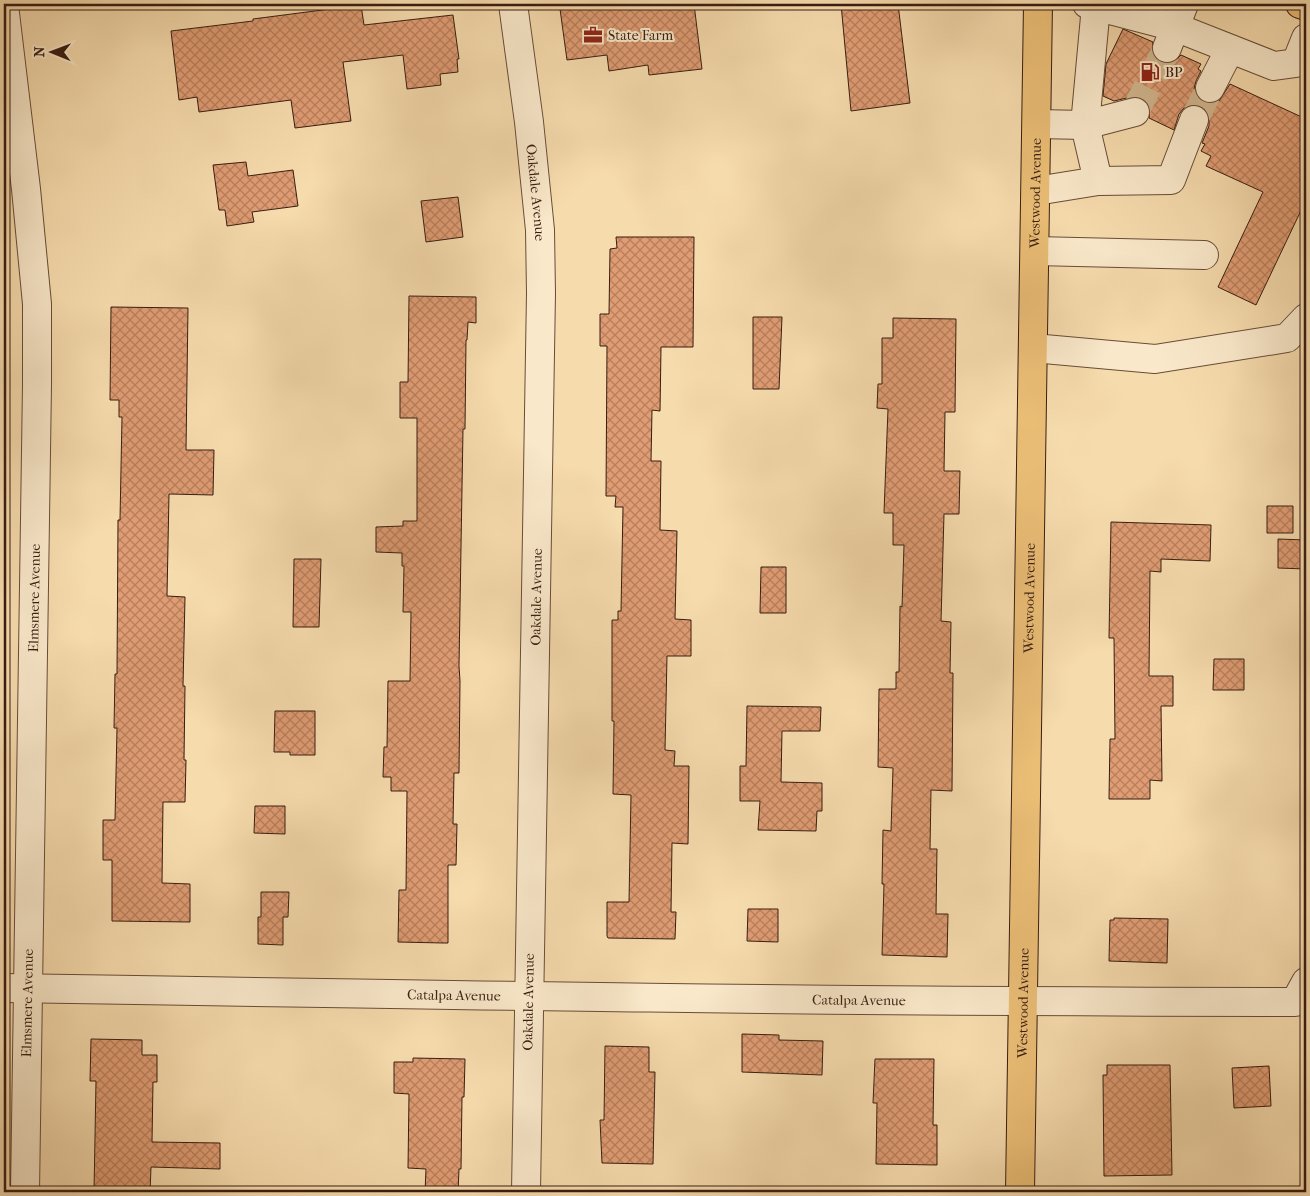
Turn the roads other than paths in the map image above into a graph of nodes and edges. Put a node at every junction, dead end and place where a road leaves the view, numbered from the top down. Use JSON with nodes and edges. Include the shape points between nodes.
{"nodes":[{"id":1,"x":513,"y":4,"type":"edge"},
{"id":2,"x":1038,"y":4,"type":"edge"},
{"id":3,"x":1300,"y":4,"type":"edge"},
{"id":4,"x":4,"y":5,"type":"edge"},
{"id":5,"x":1092,"y":5,"type":"edge"},
{"id":6,"x":1306,"y":6,"type":"edge"},
{"id":7,"x":1175,"y":26,"type":"edge"},
{"id":8,"x":1306,"y":38,"type":"edge"},
{"id":9,"x":1230,"y":49,"type":"junction"},
{"id":10,"x":1210,"y":88,"type":"tunnel mouth"},
{"id":11,"x":1135,"y":112,"type":"dead end"},
{"id":12,"x":1194,"y":120,"type":"tunnel mouth"},
{"id":13,"x":1037,"y":124,"type":"junction"},
{"id":14,"x":1085,"y":125,"type":"junction"},
{"id":15,"x":1098,"y":181,"type":"junction"},
{"id":16,"x":1036,"y":191,"type":"junction"},
{"id":17,"x":1035,"y":251,"type":"junction"},
{"id":18,"x":1204,"y":255,"type":"dead end"},
{"id":19,"x":1306,"y":318,"type":"edge"},
{"id":20,"x":1033,"y":348,"type":"junction"},
{"id":21,"x":1306,"y":982,"type":"edge"},
{"id":22,"x":16,"y":988,"type":"edge"},
{"id":23,"x":528,"y":997,"type":"junction"},
{"id":24,"x":1024,"y":1002,"type":"junction"},
{"id":25,"x":25,"y":1192,"type":"edge"},
{"id":26,"x":526,"y":1192,"type":"edge"},
{"id":27,"x":1020,"y":1192,"type":"edge"}],
"edges":[{"from":1,"to":23,"type":"street","name":"Oakdale Avenue","via":[[529,122],[541,257]]},
{"from":2,"to":13,"type":"main road","name":"Westwood Avenue"},
{"from":3,"to":6,"type":"main road"},
{"from":4,"to":22,"type":"street","name":"Elmsmere Avenue","via":[[37,304],[37,394]]},
{"from":5,"to":7,"type":"street"},
{"from":5,"to":14,"type":"street"},
{"from":7,"to":9,"type":"street"},
{"from":8,"to":9,"type":"street","via":[[1296,63],[1274,66]]},
{"from":9,"to":10,"type":"street"},
{"from":11,"to":14,"type":"street"},
{"from":12,"to":15,"type":"street","via":[[1171,180]]},
{"from":13,"to":14,"type":"street"},
{"from":13,"to":16,"type":"main road","name":"Westwood Avenue"},
{"from":14,"to":15,"type":"street"},
{"from":15,"to":16,"type":"street"},
{"from":16,"to":17,"type":"main road","name":"Westwood Avenue"},
{"from":17,"to":18,"type":"street"},
{"from":17,"to":20,"type":"main road","name":"Westwood Avenue"},
{"from":19,"to":20,"type":"street","via":[[1287,338],[1155,359]]},
{"from":20,"to":24,"type":"main road","name":"Westwood Avenue"},
{"from":21,"to":24,"type":"street","name":"Catalpa Avenue","via":[[1294,1002]]},
{"from":22,"to":23,"type":"street","name":"Catalpa Avenue"},
{"from":22,"to":25,"type":"street","name":"Elmsmere Avenue"},
{"from":23,"to":24,"type":"street","name":"Catalpa Avenue"},
{"from":23,"to":26,"type":"street","name":"Oakdale Avenue"},
{"from":24,"to":27,"type":"main road","name":"Westwood Avenue"}]}
